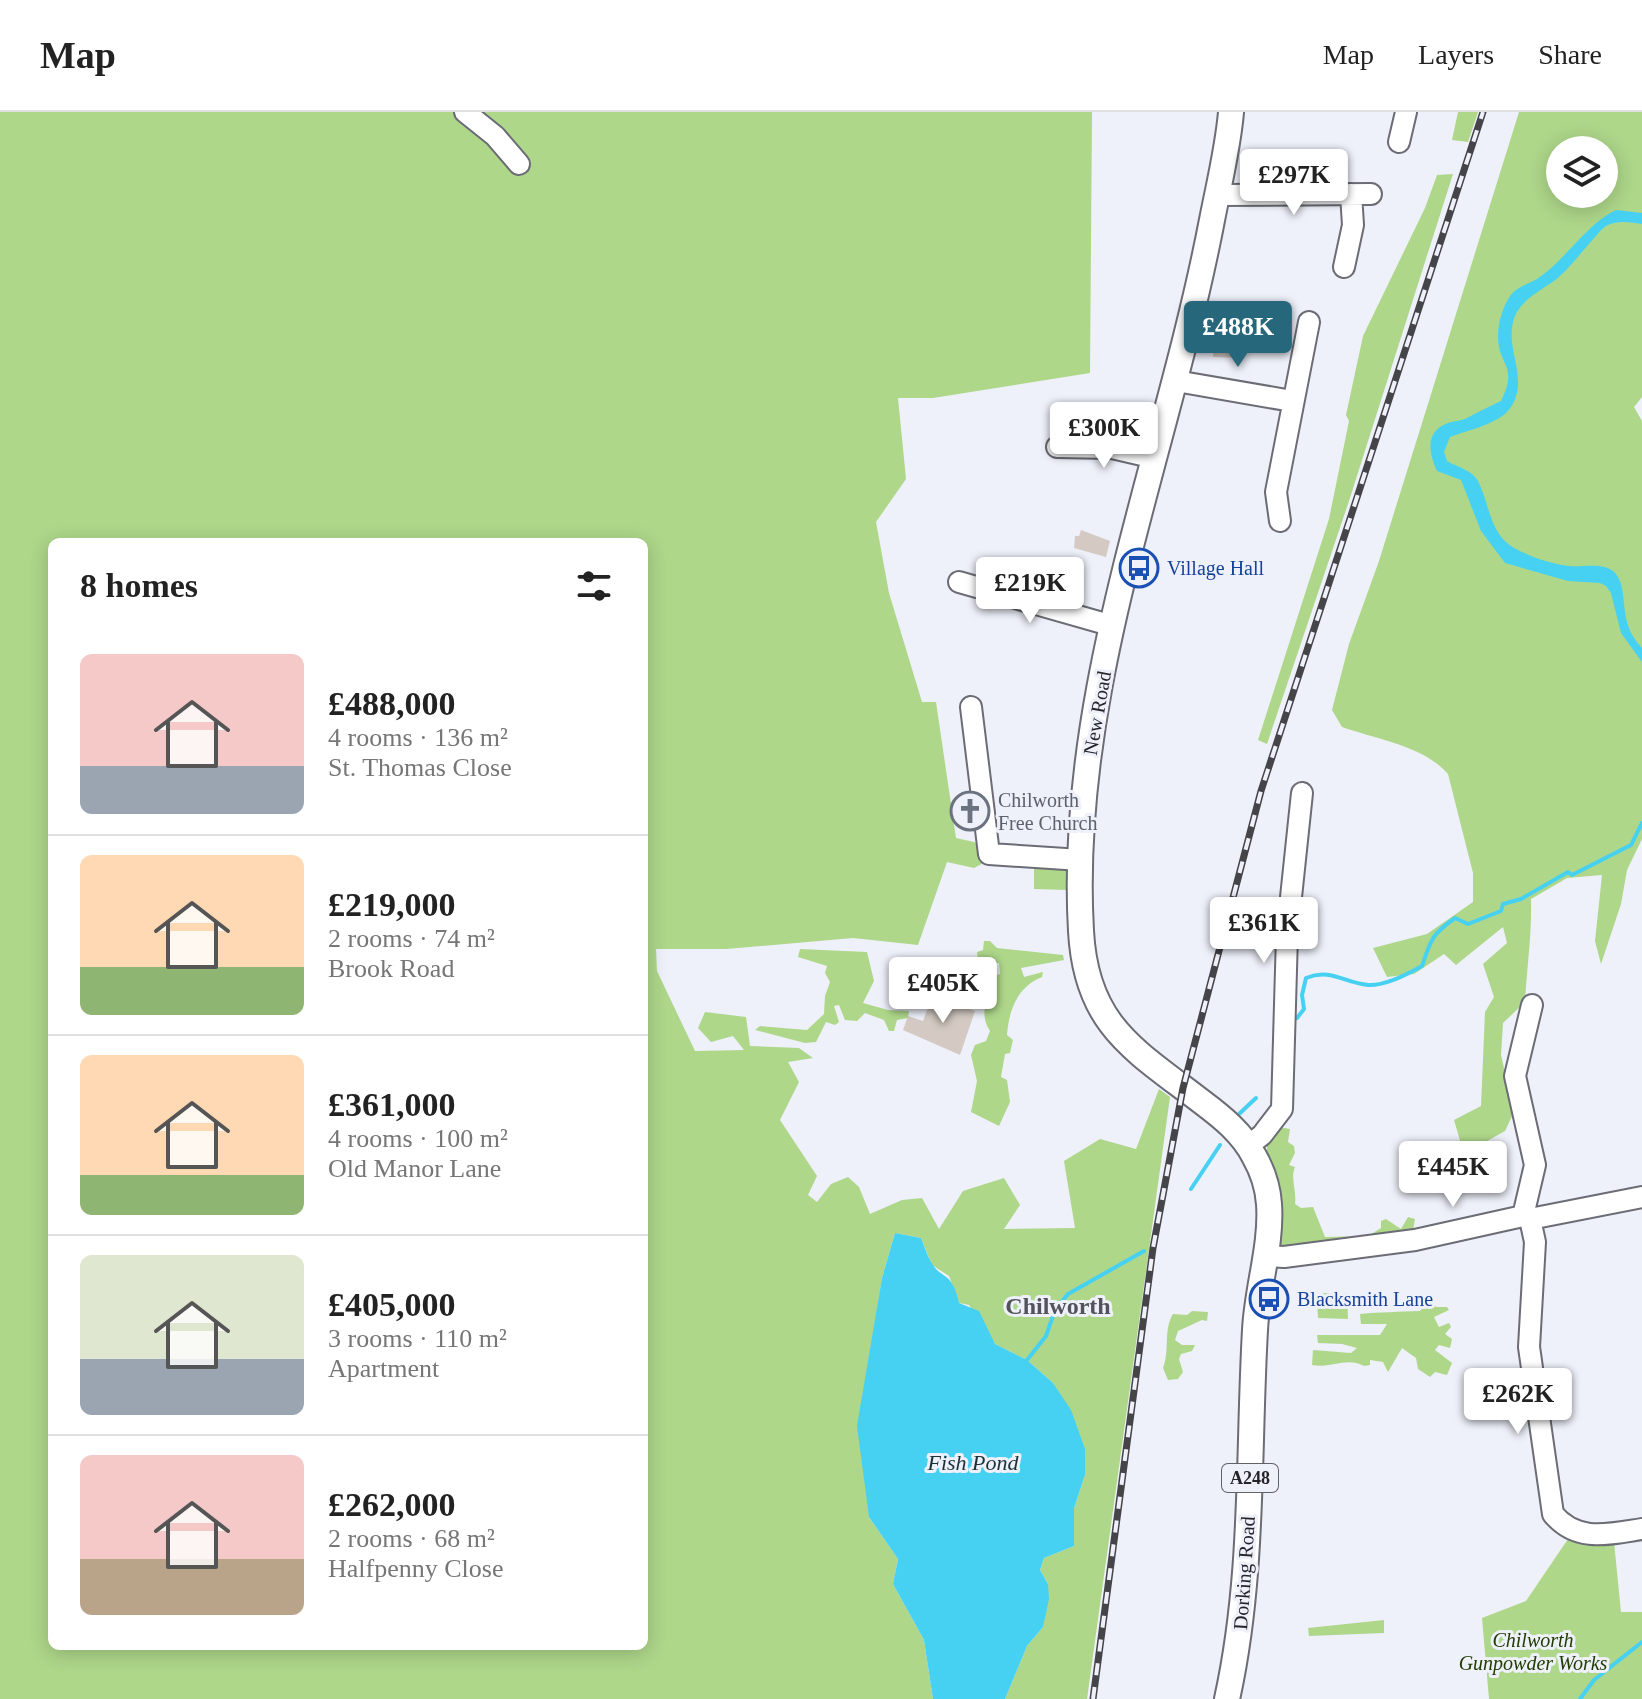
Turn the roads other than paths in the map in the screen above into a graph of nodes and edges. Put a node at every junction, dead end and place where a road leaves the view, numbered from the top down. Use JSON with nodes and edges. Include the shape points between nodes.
{"nodes":[{"id":1,"x":465,"y":112,"type":"edge"},
{"id":2,"x":1231,"y":112,"type":"edge"},
{"id":3,"x":1406,"y":112,"type":"edge"},
{"id":4,"x":1399,"y":142,"type":"dead end"},
{"id":5,"x":519,"y":164,"type":"dead end"},
{"id":6,"x":1217,"y":195,"type":"junction"},
{"id":7,"x":1344,"y":267,"type":"dead end"},
{"id":8,"x":1309,"y":322,"type":"dead end"},
{"id":9,"x":1176,"y":381,"type":"junction"},
{"id":10,"x":1292,"y":401,"type":"junction"},
{"id":11,"x":1057,"y":447,"type":"dead end"},
{"id":12,"x":1155,"y":458,"type":"junction"},
{"id":13,"x":1280,"y":521,"type":"dead end"},
{"id":14,"x":959,"y":582,"type":"dead end"},
{"id":15,"x":1113,"y":626,"type":"junction"},
{"id":16,"x":971,"y":707,"type":"dead end"},
{"id":17,"x":1302,"y":793,"type":"dead end"},
{"id":18,"x":1081,"y":860,"type":"junction"},
{"id":19,"x":1532,"y":1005,"type":"dead end"},
{"id":20,"x":1190,"y":1092,"type":"joint"},
{"id":21,"x":1248,"y":1146,"type":"junction"},
{"id":22,"x":1642,"y":1197,"type":"edge"},
{"id":23,"x":1527,"y":1217,"type":"junction"},
{"id":24,"x":1264,"y":1256,"type":"junction"},
{"id":25,"x":1642,"y":1529,"type":"edge"},
{"id":26,"x":1227,"y":1699,"type":"edge"}],
"edges":[{"from":1,"to":5,"type":"street"},
{"from":2,"to":6,"type":"main road","name":"New Road","number":"A248"},
{"from":3,"to":4,"type":"street"},
{"from":6,"to":7,"type":"street","via":[[1361,194]]},
{"from":6,"to":9,"type":"main road","name":"New Road","number":"A248"},
{"from":8,"to":10,"type":"street"},
{"from":9,"to":10,"type":"street"},
{"from":9,"to":12,"type":"main road","name":"New Road","number":"A248"},
{"from":10,"to":13,"type":"street","via":[[1276,492]]},
{"from":11,"to":12,"type":"street","via":[[1112,448]]},
{"from":12,"to":15,"type":"main road","name":"New Road","number":"A248"},
{"from":14,"to":15,"type":"street"},
{"from":15,"to":18,"type":"main road","name":"New Road","number":"A248","via":[[1084,786]]},
{"from":16,"to":18,"type":"street","via":[[989,854]]},
{"from":17,"to":21,"type":"street","via":[[1287,935],[1282,1109]]},
{"from":18,"to":20,"type":"main road","name":"New Road","number":"A248","via":[[1083,953],[1097,1000],[1124,1041]]},
{"from":19,"to":23,"type":"street","via":[[1515,1076],[1535,1165]]},
{"from":20,"to":21,"type":"main road","name":"Dorking Road","number":"A248"},
{"from":21,"to":24,"type":"main road","name":"Dorking Road","number":"A248","via":[[1269,1200]]},
{"from":22,"to":23,"type":"street"},
{"from":23,"to":24,"type":"street","via":[[1415,1240]]},
{"from":23,"to":25,"type":"street","via":[[1535,1242],[1529,1347],[1553,1514],[1563,1526],[1589,1535]]},
{"from":24,"to":26,"type":"main road","name":"Dorking Road","number":"A248","via":[[1255,1327],[1243,1613]]}]}
